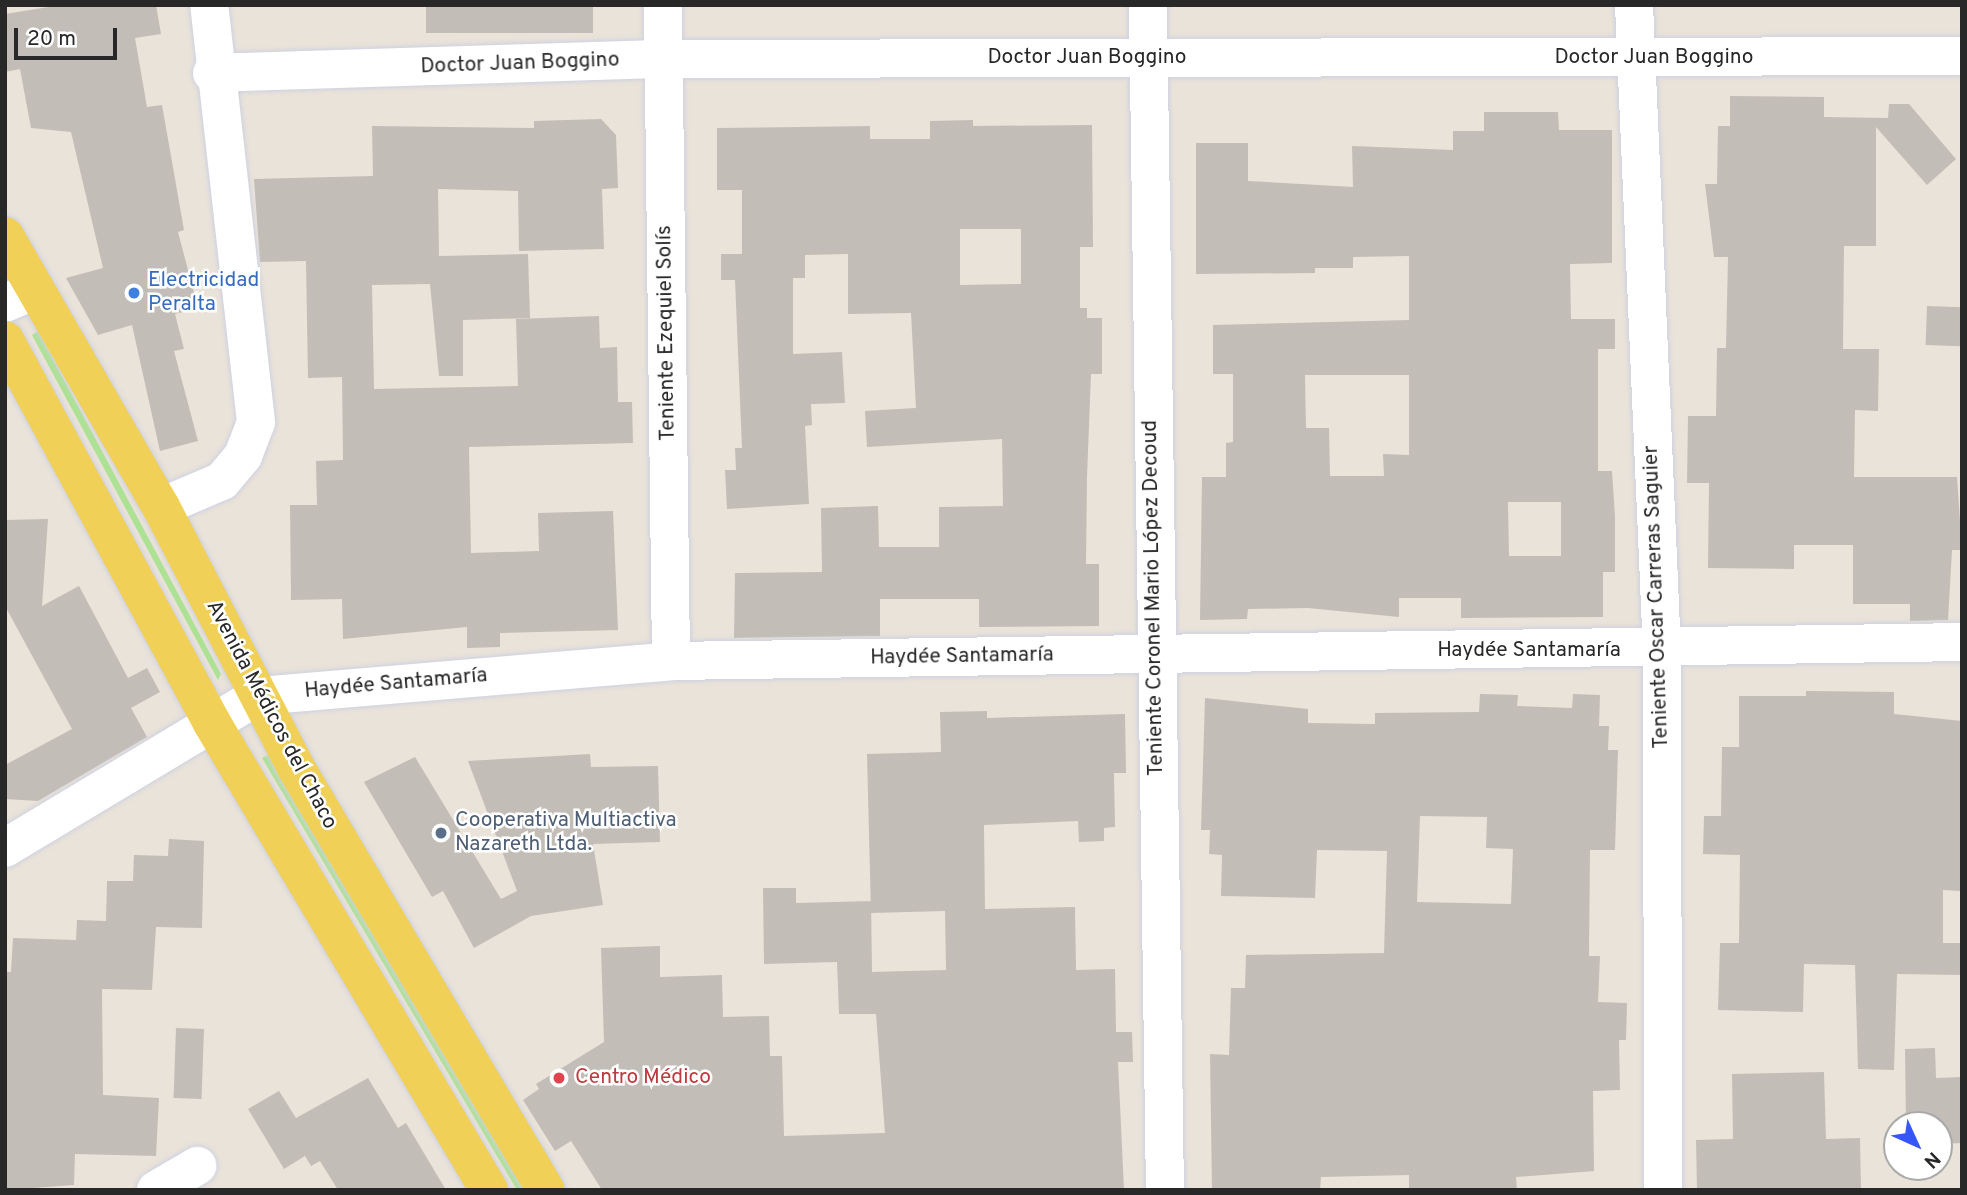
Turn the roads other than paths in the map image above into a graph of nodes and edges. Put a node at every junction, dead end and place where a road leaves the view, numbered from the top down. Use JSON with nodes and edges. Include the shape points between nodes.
{"nodes":[{"id":1,"x":209,"y":5,"type":"edge"},
{"id":2,"x":663,"y":5,"type":"edge"},
{"id":3,"x":1148,"y":5,"type":"edge"},
{"id":4,"x":1634,"y":5,"type":"edge"},
{"id":5,"x":1962,"y":57,"type":"edge"},
{"id":6,"x":1149,"y":58,"type":"junction"},
{"id":7,"x":1635,"y":58,"type":"junction"},
{"id":8,"x":664,"y":59,"type":"junction"},
{"id":9,"x":212,"y":73,"type":"junction"},
{"id":10,"x":5,"y":236,"type":"edge"},
{"id":11,"x":20,"y":297,"type":"edge"},
{"id":12,"x":5,"y":340,"type":"edge"},
{"id":13,"x":161,"y":507,"type":"junction"},
{"id":14,"x":1962,"y":642,"type":"edge"},
{"id":15,"x":1662,"y":651,"type":"junction"},
{"id":16,"x":1154,"y":653,"type":"junction"},
{"id":17,"x":671,"y":661,"type":"junction"},
{"id":18,"x":258,"y":696,"type":"junction"},
{"id":19,"x":212,"y":723,"type":"junction"},
{"id":20,"x":5,"y":848,"type":"edge"},
{"id":21,"x":197,"y":1166,"type":"dead end"},
{"id":22,"x":156,"y":1190,"type":"edge"},
{"id":23,"x":489,"y":1190,"type":"edge"},
{"id":24,"x":547,"y":1190,"type":"edge"},
{"id":25,"x":1165,"y":1190,"type":"edge"},
{"id":26,"x":1663,"y":1190,"type":"edge"}],
"edges":[{"from":1,"to":9,"type":"street"},
{"from":2,"to":8,"type":"street","name":"Teniente Ezequiel Solís"},
{"from":3,"to":6,"type":"street","name":"Teniente Coronel Mario López Decoud"},
{"from":4,"to":7,"type":"street","name":"Teniente Oscar Carreras Saguier"},
{"from":5,"to":7,"type":"street","name":"Doctor Juan Boggino"},
{"from":6,"to":7,"type":"street","name":"Doctor Juan Boggino"},
{"from":6,"to":8,"type":"street","name":"Doctor Juan Boggino"},
{"from":6,"to":16,"type":"street","name":"Teniente Coronel Mario López Decoud"},
{"from":7,"to":15,"type":"street","name":"Teniente Oscar Carreras Saguier"},
{"from":8,"to":9,"type":"street","name":"Doctor Juan Boggino"},
{"from":8,"to":17,"type":"street","name":"Teniente Ezequiel Solís"},
{"from":9,"to":13,"type":"street","via":[[256,422],[243,456],[222,481]]},
{"from":10,"to":11,"type":"main road","name":"Avenida Médicos del Chaco"},
{"from":11,"to":13,"type":"main road","name":"Avenida Médicos del Chaco"},
{"from":12,"to":19,"type":"main road"},
{"from":13,"to":18,"type":"main road","name":"Avenida Médicos del Chaco"},
{"from":14,"to":15,"type":"street","name":"Haydée Santamaría"},
{"from":15,"to":16,"type":"street","name":"Haydée Santamaría"},
{"from":15,"to":26,"type":"street","name":"Teniente Oscar Carreras Saguier"},
{"from":16,"to":17,"type":"street","name":"Haydée Santamaría"},
{"from":16,"to":25,"type":"street","name":"Teniente Coronel Mario López Decoud"},
{"from":17,"to":18,"type":"street","name":"Haydée Santamaría"},
{"from":18,"to":19,"type":"street","name":"Haydée Santamaría"},
{"from":18,"to":24,"type":"main road","name":"Avenida Médicos del Chaco"},
{"from":19,"to":20,"type":"street","name":"Haydée Santamaría"},
{"from":19,"to":23,"type":"main road"},
{"from":21,"to":22,"type":"street"}]}
